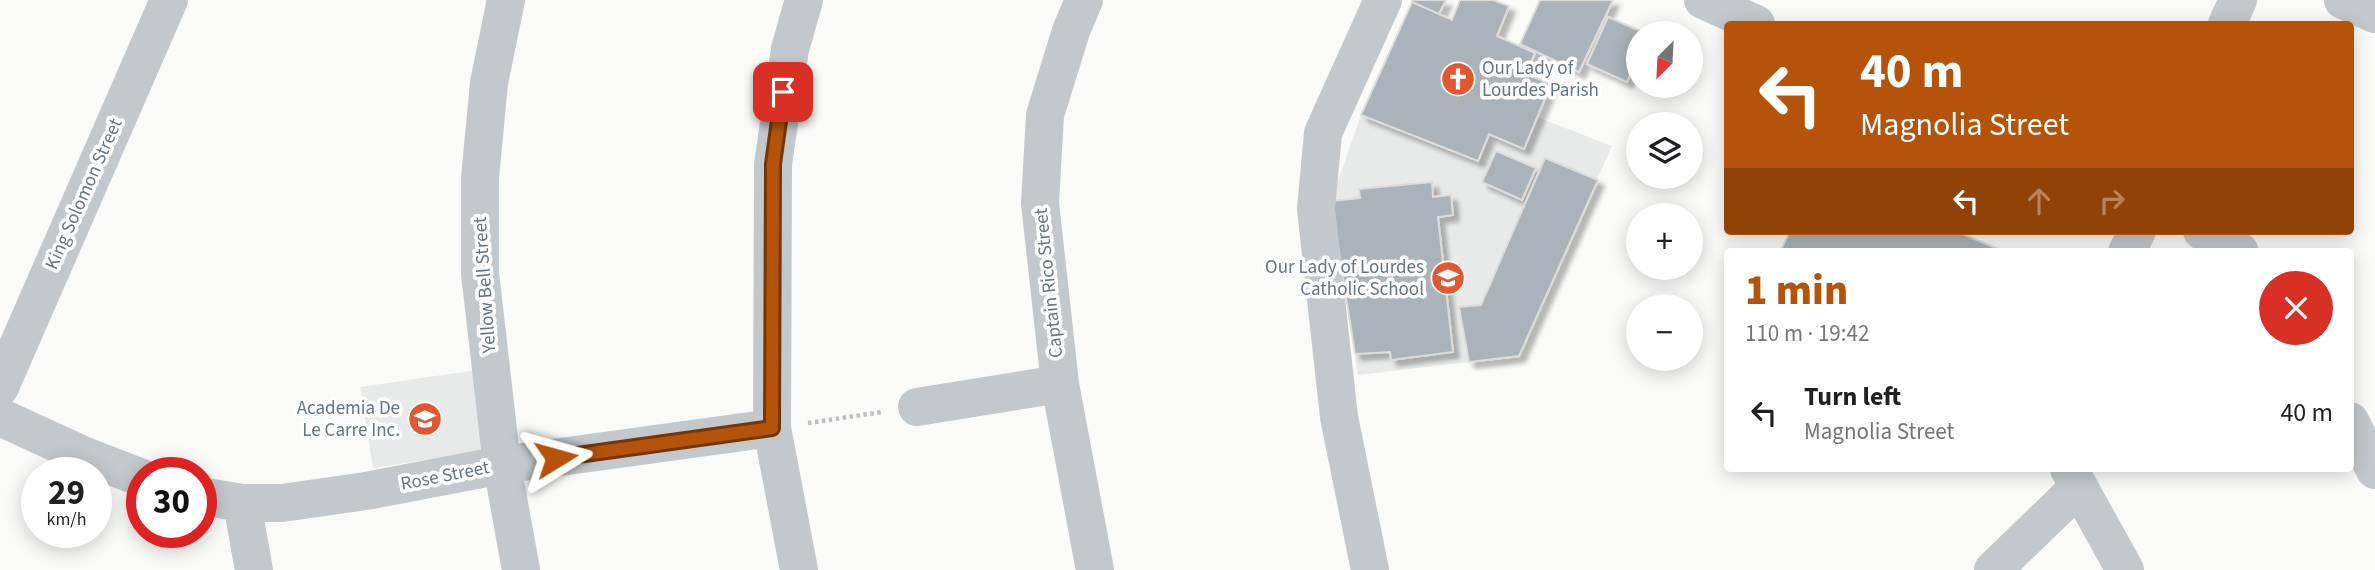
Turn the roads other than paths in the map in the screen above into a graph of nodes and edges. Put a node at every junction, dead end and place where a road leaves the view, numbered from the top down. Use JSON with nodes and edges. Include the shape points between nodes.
{"nodes":[{"id":1,"x":169,"y":0,"type":"edge"},
{"id":2,"x":506,"y":0,"type":"edge"},
{"id":3,"x":804,"y":0,"type":"edge"},
{"id":4,"x":1084,"y":0,"type":"edge"},
{"id":5,"x":1383,"y":0,"type":"edge"},
{"id":6,"x":1703,"y":0,"type":"edge"},
{"id":7,"x":2238,"y":0,"type":"edge"},
{"id":8,"x":2343,"y":0,"type":"edge"},
{"id":9,"x":2375,"y":14,"type":"edge"},
{"id":10,"x":1749,"y":21,"type":"edge"},
{"id":11,"x":2228,"y":21,"type":"edge"},
{"id":12,"x":2209,"y":235,"type":"edge"},
{"id":13,"x":2233,"y":248,"type":"edge"},
{"id":14,"x":1060,"y":384,"type":"junction"},
{"id":15,"x":0,"y":387,"type":"edge"},
{"id":16,"x":917,"y":407,"type":"road end"},
{"id":17,"x":0,"y":417,"type":"edge"},
{"id":18,"x":772,"y":428,"type":"junction"},
{"id":19,"x":2354,"y":429,"type":"edge"},
{"id":20,"x":502,"y":465,"type":"junction"},
{"id":21,"x":2375,"y":470,"type":"edge"},
{"id":22,"x":126,"y":472,"type":"edge"},
{"id":23,"x":2074,"y":478,"type":"edge"},
{"id":24,"x":217,"y":499,"type":"edge"},
{"id":25,"x":242,"y":503,"type":"junction"},
{"id":26,"x":254,"y":570,"type":"edge"},
{"id":27,"x":521,"y":570,"type":"edge"},
{"id":28,"x":799,"y":570,"type":"edge"},
{"id":29,"x":1095,"y":570,"type":"edge"},
{"id":30,"x":1370,"y":570,"type":"edge"},
{"id":31,"x":1993,"y":570,"type":"edge"},
{"id":32,"x":2125,"y":570,"type":"edge"}],
"edges":[{"from":1,"to":15,"type":"street","name":"King Solomon Street"},
{"from":2,"to":20,"type":"street","name":"Yellow Bell Street","via":[[489,83],[480,178],[480,273]]},
{"from":3,"to":18,"type":"street","via":[[790,49],[773,164]]},
{"from":4,"to":14,"type":"street","name":"Captain Rico Street","via":[[1045,114],[1040,204]]},
{"from":5,"to":30,"type":"street","via":[[1323,133],[1316,209],[1339,417]]},
{"from":6,"to":10,"type":"street"},
{"from":7,"to":11,"type":"street"},
{"from":8,"to":9,"type":"street"},
{"from":12,"to":13,"type":"street"},
{"from":14,"to":16,"type":"street"},
{"from":14,"to":29,"type":"street","name":"Captain Rico Street"},
{"from":17,"to":22,"type":"street"},
{"from":18,"to":20,"type":"street","name":"Rose Street"},
{"from":18,"to":28,"type":"street"},
{"from":19,"to":21,"type":"street"},
{"from":20,"to":25,"type":"street","name":"Rose Street","via":[[342,495]]},
{"from":20,"to":27,"type":"street","name":"Yellow Bell Street"},
{"from":23,"to":31,"type":"street"},
{"from":23,"to":32,"type":"street"},
{"from":24,"to":25,"type":"street","name":"Rose Street"},
{"from":25,"to":26,"type":"street"}]}
